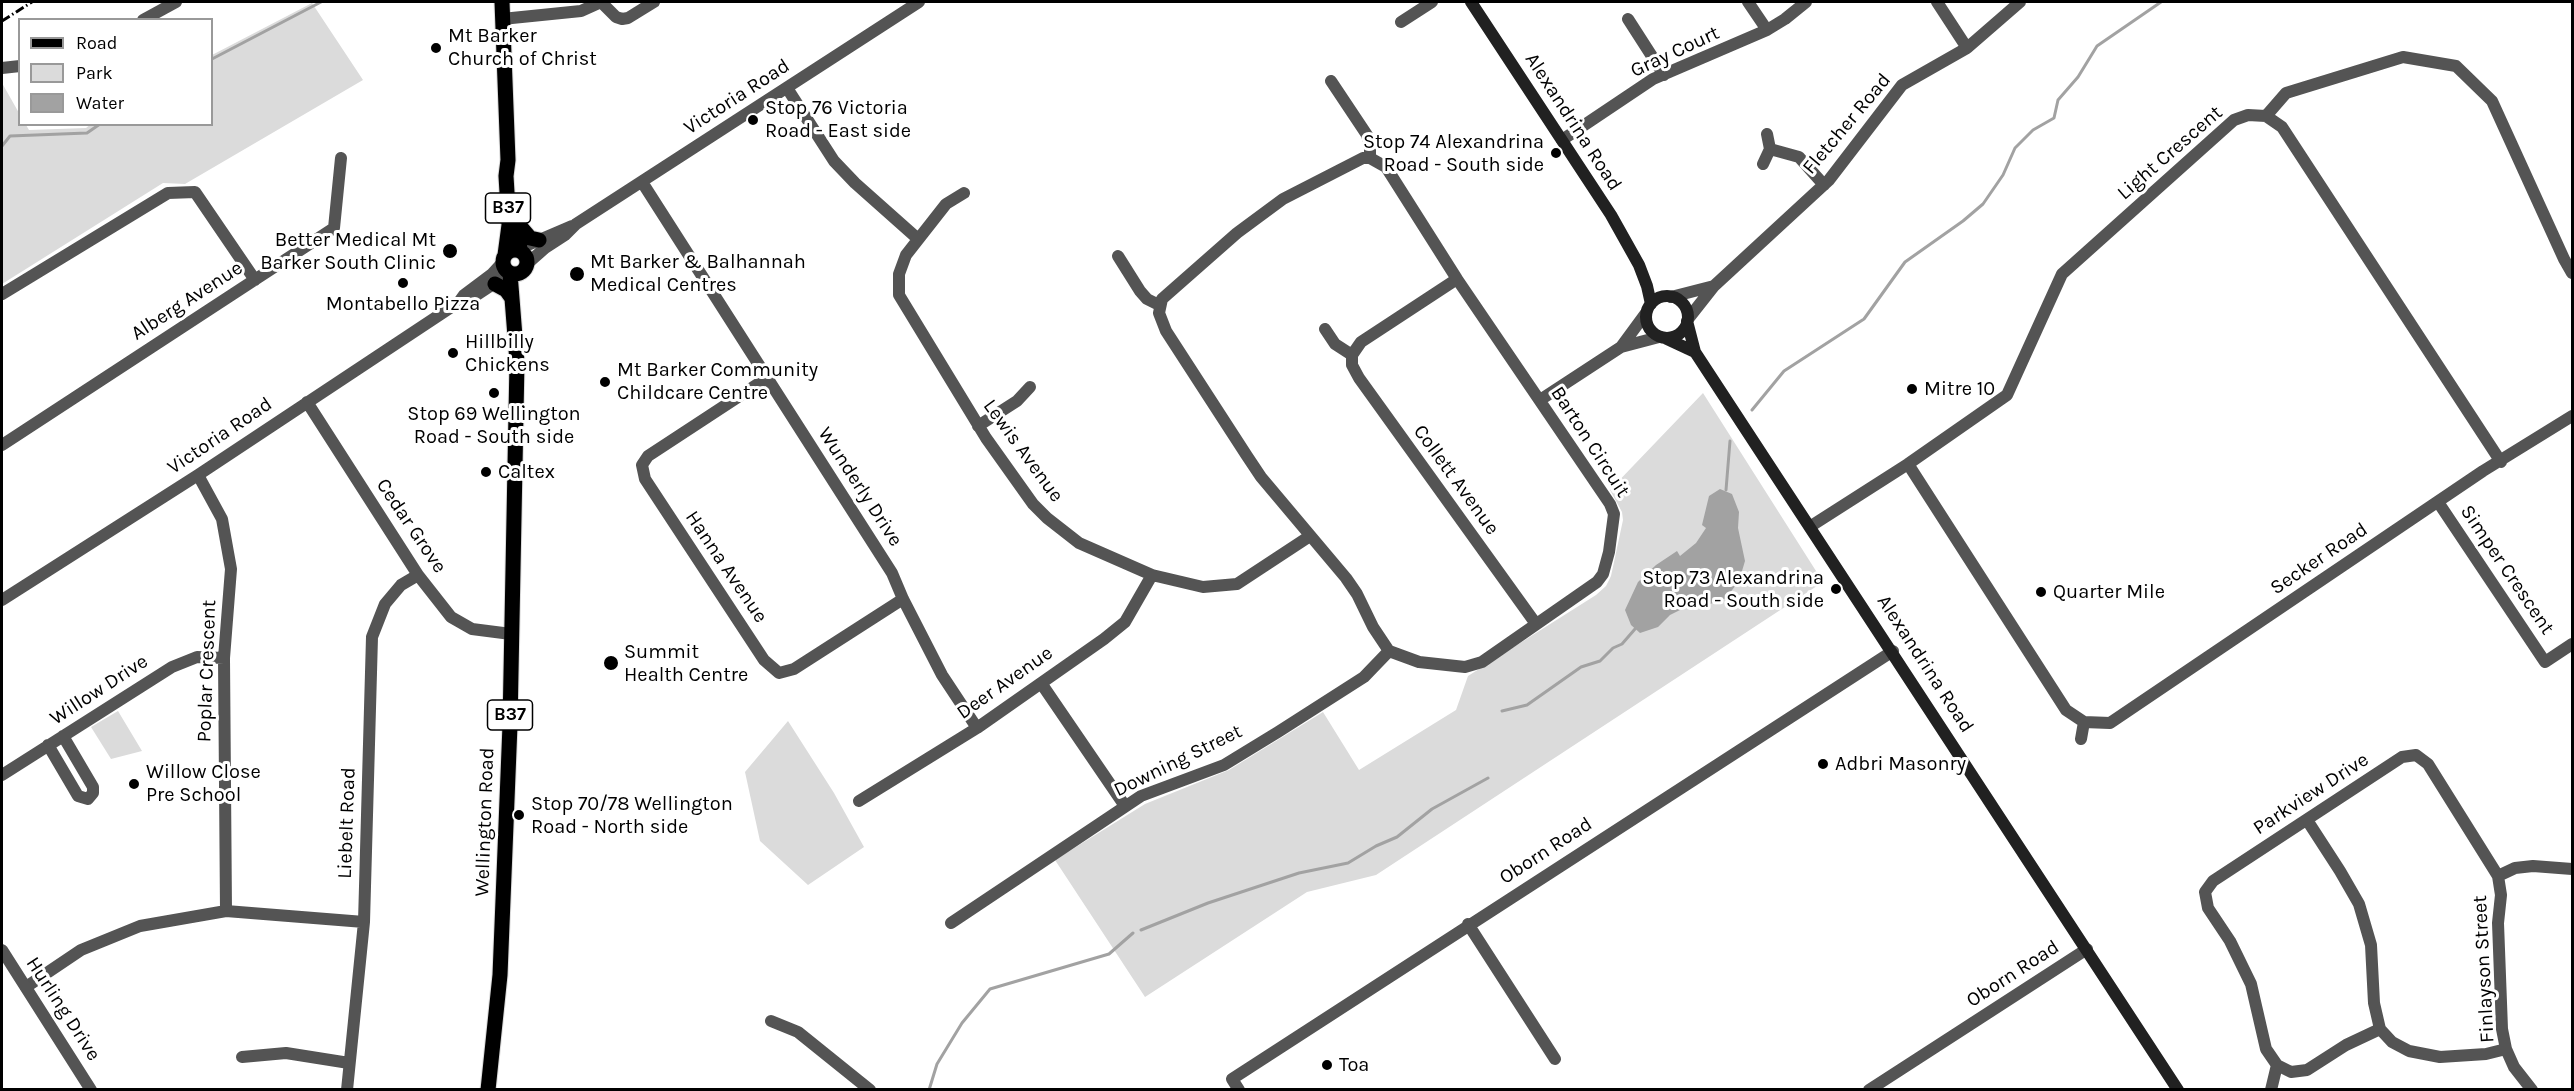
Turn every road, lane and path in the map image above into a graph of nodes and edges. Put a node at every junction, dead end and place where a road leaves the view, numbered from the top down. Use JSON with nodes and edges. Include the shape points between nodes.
{"nodes":[{"id":1,"x":176,"y":2,"type":"edge"},
{"id":2,"x":502,"y":2,"type":"edge"},
{"id":3,"x":601,"y":2,"type":"edge"},
{"id":4,"x":654,"y":2,"type":"edge"},
{"id":5,"x":919,"y":2,"type":"edge"},
{"id":6,"x":1432,"y":2,"type":"edge"},
{"id":7,"x":1471,"y":2,"type":"edge"},
{"id":8,"x":1748,"y":2,"type":"edge"},
{"id":9,"x":1806,"y":2,"type":"edge"},
{"id":10,"x":1937,"y":2,"type":"edge"},
{"id":11,"x":2020,"y":2,"type":"edge"},
{"id":12,"x":147,"y":18,"type":"edge"},
{"id":13,"x":502,"y":19,"type":"junction"},
{"id":14,"x":1628,"y":19,"type":"dead end"},
{"id":15,"x":1401,"y":22,"type":"dead end"},
{"id":16,"x":1767,"y":30,"type":"junction"},
{"id":17,"x":1967,"y":48,"type":"junction"},
{"id":18,"x":18,"y":66,"type":"edge"},
{"id":19,"x":2,"y":68,"type":"edge"},
{"id":20,"x":1664,"y":75,"type":"junction"},
{"id":21,"x":1331,"y":81,"type":"dead end"},
{"id":22,"x":787,"y":88,"type":"junction"},
{"id":23,"x":2266,"y":116,"type":"junction"},
{"id":24,"x":1767,"y":134,"type":"dead end"},
{"id":25,"x":1562,"y":140,"type":"junction"},
{"id":26,"x":1770,"y":149,"type":"junction"},
{"id":27,"x":341,"y":158,"type":"dead end"},
{"id":28,"x":1370,"y":158,"type":"junction"},
{"id":29,"x":508,"y":160,"type":"junction"},
{"id":30,"x":1763,"y":164,"type":"dead end"},
{"id":31,"x":642,"y":182,"type":"junction"},
{"id":32,"x":1824,"y":185,"type":"junction"},
{"id":33,"x":964,"y":193,"type":"dead end"},
{"id":34,"x":518,"y":224,"type":"junction"},
{"id":35,"x":576,"y":224,"type":"junction"},
{"id":36,"x":918,"y":239,"type":"junction"},
{"id":37,"x":538,"y":240,"type":"junction"},
{"id":38,"x":1118,"y":256,"type":"dead end"},
{"id":39,"x":515,"y":262,"type":"junction"},
{"id":40,"x":1639,"y":266,"type":"junction"},
{"id":41,"x":2572,"y":273,"type":"edge"},
{"id":42,"x":1457,"y":279,"type":"junction"},
{"id":43,"x":255,"y":280,"type":"junction"},
{"id":44,"x":495,"y":284,"type":"junction"},
{"id":45,"x":1714,"y":286,"type":"junction"},
{"id":46,"x":2,"y":294,"type":"edge"},
{"id":47,"x":511,"y":297,"type":"junction"},
{"id":48,"x":1669,"y":297,"type":"junction"},
{"id":49,"x":459,"y":302,"type":"junction"},
{"id":50,"x":1159,"y":304,"type":"junction"},
{"id":51,"x":1648,"y":308,"type":"junction"},
{"id":52,"x":1687,"y":320,"type":"junction"},
{"id":53,"x":1325,"y":328,"type":"dead end"},
{"id":54,"x":1662,"y":337,"type":"junction"},
{"id":55,"x":516,"y":339,"type":"junction"},
{"id":56,"x":1621,"y":347,"type":"junction"},
{"id":57,"x":1695,"y":352,"type":"junction"},
{"id":58,"x":1352,"y":355,"type":"junction"},
{"id":59,"x":766,"y":378,"type":"junction"},
{"id":60,"x":1030,"y":387,"type":"dead end"},
{"id":61,"x":1540,"y":400,"type":"junction"},
{"id":62,"x":307,"y":402,"type":"junction"},
{"id":63,"x":2572,"y":419,"type":"edge"},
{"id":64,"x":978,"y":426,"type":"junction"},
{"id":65,"x":2,"y":445,"type":"edge"},
{"id":66,"x":2501,"y":462,"type":"junction"},
{"id":67,"x":1908,"y":464,"type":"junction"},
{"id":68,"x":198,"y":475,"type":"junction"},
{"id":69,"x":2438,"y":502,"type":"junction"},
{"id":70,"x":1811,"y":526,"type":"junction"},
{"id":71,"x":1310,"y":536,"type":"junction"},
{"id":72,"x":418,"y":575,"type":"junction"},
{"id":73,"x":1152,"y":575,"type":"junction"},
{"id":74,"x":903,"y":599,"type":"junction"},
{"id":75,"x":2,"y":600,"type":"edge"},
{"id":76,"x":1536,"y":624,"type":"junction"},
{"id":77,"x":511,"y":634,"type":"junction"},
{"id":78,"x":2572,"y":644,"type":"edge"},
{"id":79,"x":1389,"y":651,"type":"junction"},
{"id":80,"x":1893,"y":651,"type":"junction"},
{"id":81,"x":224,"y":658,"type":"junction"},
{"id":82,"x":1041,"y":683,"type":"junction"},
{"id":83,"x":2084,"y":722,"type":"junction"},
{"id":84,"x":977,"y":728,"type":"junction"},
{"id":85,"x":63,"y":736,"type":"junction"},
{"id":86,"x":2081,"y":739,"type":"dead end"},
{"id":87,"x":48,"y":745,"type":"junction"},
{"id":88,"x":2,"y":775,"type":"edge"},
{"id":89,"x":859,"y":801,"type":"dead end"},
{"id":90,"x":1125,"y":806,"type":"junction"},
{"id":91,"x":2307,"y":820,"type":"junction"},
{"id":92,"x":2572,"y":869,"type":"edge"},
{"id":93,"x":2498,"y":876,"type":"junction"},
{"id":94,"x":226,"y":911,"type":"junction"},
{"id":95,"x":364,"y":922,"type":"junction"},
{"id":96,"x":951,"y":923,"type":"dead end"},
{"id":97,"x":1468,"y":924,"type":"junction"},
{"id":98,"x":2087,"y":949,"type":"junction"},
{"id":99,"x":2,"y":950,"type":"edge"},
{"id":100,"x":26,"y":987,"type":"junction"},
{"id":101,"x":771,"y":1021,"type":"dead end"},
{"id":102,"x":2380,"y":1029,"type":"junction"},
{"id":103,"x":2506,"y":1049,"type":"junction"},
{"id":104,"x":242,"y":1057,"type":"dead end"},
{"id":105,"x":1555,"y":1059,"type":"dead end"},
{"id":106,"x":349,"y":1063,"type":"junction"},
{"id":107,"x":2277,"y":1065,"type":"junction"},
{"id":108,"x":90,"y":1089,"type":"edge"},
{"id":109,"x":347,"y":1089,"type":"edge"},
{"id":110,"x":488,"y":1089,"type":"edge"},
{"id":111,"x":870,"y":1089,"type":"edge"},
{"id":112,"x":1239,"y":1089,"type":"edge"},
{"id":113,"x":1869,"y":1089,"type":"edge"},
{"id":114,"x":2178,"y":1089,"type":"edge"},
{"id":115,"x":2271,"y":1089,"type":"edge"},
{"id":116,"x":2532,"y":1089,"type":"edge"}],
"edges":[{"from":1,"to":12,"type":"street"},
{"from":2,"to":13,"type":"main road","name":"Wellington Road","number":"B37"},
{"from":3,"to":4,"type":"street","via":[[622,19]]},
{"from":3,"to":13,"type":"street","via":[[581,11]]},
{"from":5,"to":22,"type":"street","name":"Victoria Road"},
{"from":6,"to":15,"type":"street"},
{"from":7,"to":25,"type":"main road","name":"Alexandrina Road"},
{"from":8,"to":16,"type":"street"},
{"from":9,"to":16,"type":"street","name":"Gray Court"},
{"from":10,"to":17,"type":"street"},
{"from":11,"to":17,"type":"street","name":"Fletcher Road"},
{"from":13,"to":29,"type":"main road","name":"Wellington Road","number":"B37"},
{"from":14,"to":20,"type":"street"},
{"from":16,"to":20,"type":"street","name":"Gray Court"},
{"from":17,"to":32,"type":"street","name":"Fletcher Road","via":[[1902,85]]},
{"from":18,"to":19,"type":"street"},
{"from":20,"to":25,"type":"street","name":"Gray Court"},
{"from":21,"to":28,"type":"street","via":[[1367,135]]},
{"from":22,"to":31,"type":"street","name":"Victoria Road"},
{"from":22,"to":36,"type":"street","via":[[834,161]]},
{"from":23,"to":41,"type":"street","via":[[2286,93],[2403,57],[2456,66],[2492,101]]},
{"from":23,"to":66,"type":"street","via":[[2282,127]]},
{"from":23,"to":67,"type":"street","name":"Light Crescent","via":[[2248,115],[2234,120],[2062,274],[2007,395]]},
{"from":24,"to":26,"type":"street"},
{"from":25,"to":40,"type":"main road","name":"Alexandrina Road"},
{"from":26,"to":30,"type":"street"},
{"from":26,"to":32,"type":"street","via":[[1799,157]]},
{"from":27,"to":43,"type":"street","name":"Alberg Avenue","via":[[334,228]]},
{"from":28,"to":42,"type":"street","name":"Barton Circuit","via":[[1386,167]]},
{"from":28,"to":50,"type":"street","via":[[1355,160],[1283,200],[1237,233]]},
{"from":29,"to":34,"type":"main road","name":"Wellington Road","number":"B37"},
{"from":29,"to":39,"type":"main road","name":"Wellington Road","number":"B37","via":[[509,225]]},
{"from":31,"to":35,"type":"street","name":"Victoria Road"},
{"from":31,"to":59,"type":"street","name":"Wunderly Drive"},
{"from":32,"to":45,"type":"street","name":"Fletcher Road"},
{"from":33,"to":36,"type":"street","name":"Lewis Avenue","via":[[946,204]]},
{"from":34,"to":37,"type":"main road","via":[[530,238]]},
{"from":34,"to":39,"type":"main road","name":"Wellington Road","number":"B37"},
{"from":35,"to":37,"type":"street","name":"Victoria Road"},
{"from":35,"to":39,"type":"street","name":"Victoria Road","via":[[565,236]]},
{"from":36,"to":64,"type":"street","name":"Lewis Avenue","via":[[898,274],[899,295]]},
{"from":37,"to":39,"type":"street","name":"Victoria Road"},
{"from":38,"to":50,"type":"street","via":[[1140,291]]},
{"from":39,"to":44,"type":"street","name":"Victoria Road"},
{"from":39,"to":47,"type":"main road","name":"Wellington Road","number":"B37"},
{"from":39,"to":49,"type":"street","name":"Victoria Road","via":[[492,274]]},
{"from":39,"to":55,"type":"main road","name":"Wellington Road","number":"B37","via":[[519,333]]},
{"from":40,"to":48,"type":"main road","name":"Alexandrina Road"},
{"from":40,"to":51,"type":"main road","name":"Alexandrina Road","via":[[1647,286]]},
{"from":42,"to":58,"type":"street","via":[[1360,342]]},
{"from":42,"to":61,"type":"street","name":"Barton Circuit"},
{"from":43,"to":46,"type":"street","via":[[195,192],[168,193]]},
{"from":43,"to":65,"type":"street","name":"Alberg Avenue"},
{"from":44,"to":47,"type":"main road"},
{"from":44,"to":49,"type":"street","name":"Victoria Road","via":[[468,301]]},
{"from":45,"to":48,"type":"street","name":"Fletcher Road"},
{"from":45,"to":52,"type":"street","name":"Fletcher Road"},
{"from":47,"to":55,"type":"main road","name":"Wellington Road","number":"B37"},
{"from":48,"to":51,"type":"main road","via":[[1655,300]]},
{"from":48,"to":52,"type":"main road","via":[[1682,303]]},
{"from":49,"to":62,"type":"street","name":"Victoria Road"},
{"from":50,"to":71,"type":"street","via":[[1166,331],[1247,456]]},
{"from":51,"to":54,"type":"main road","via":[[1648,327]]},
{"from":51,"to":56,"type":"street"},
{"from":52,"to":54,"type":"main road","via":[[1677,336]]},
{"from":52,"to":57,"type":"main road","name":"Alexandrina Road"},
{"from":53,"to":58,"type":"street","name":"Collett Avenue","via":[[1335,344]]},
{"from":54,"to":56,"type":"street"},
{"from":54,"to":57,"type":"main road"},
{"from":55,"to":77,"type":"main road","name":"Wellington Road","number":"B37"},
{"from":56,"to":61,"type":"street"},
{"from":57,"to":70,"type":"main road","name":"Alexandrina Road"},
{"from":58,"to":76,"type":"street","name":"Collett Avenue","via":[[1359,378]]},
{"from":59,"to":74,"type":"street","name":"Wunderly Drive","via":[[892,573]]},
{"from":59,"to":74,"type":"street","name":"Hanna Avenue","via":[[648,456],[642,465],[645,479],[765,660],[779,673],[794,669]]},
{"from":60,"to":64,"type":"street","via":[[1017,401]]},
{"from":61,"to":76,"type":"street","name":"Barton Circuit","via":[[1610,504],[1614,523],[1600,579]]},
{"from":62,"to":68,"type":"street","name":"Victoria Road"},
{"from":62,"to":72,"type":"street","name":"Cedar Grove"},
{"from":63,"to":66,"type":"street","name":"Secker Road"},
{"from":64,"to":73,"type":"street","name":"Lewis Avenue","via":[[1047,518],[1079,543]]},
{"from":66,"to":69,"type":"street","name":"Secker Road"},
{"from":67,"to":70,"type":"street"},
{"from":67,"to":83,"type":"street","via":[[2066,710]]},
{"from":68,"to":75,"type":"street","name":"Victoria Road"},
{"from":68,"to":81,"type":"street","name":"Poplar Crescent","via":[[222,519],[231,569]]},
{"from":69,"to":78,"type":"street","name":"Simper Crescent","via":[[2545,662]]},
{"from":69,"to":83,"type":"street","name":"Secker Road","via":[[2110,723]]},
{"from":70,"to":80,"type":"main road","name":"Alexandrina Road"},
{"from":71,"to":73,"type":"street","name":"Lewis Avenue","via":[[1237,584],[1203,587]]},
{"from":71,"to":79,"type":"street","via":[[1357,594]]},
{"from":72,"to":77,"type":"street","name":"Cedar Grove","via":[[451,617],[472,629]]},
{"from":72,"to":95,"type":"street","name":"Liebelt Road","via":[[401,585],[385,604],[372,637]]},
{"from":73,"to":82,"type":"street","name":"Deer Avenue","via":[[1125,622]]},
{"from":74,"to":84,"type":"street","name":"Wunderly Drive","via":[[942,675]]},
{"from":76,"to":79,"type":"street","name":"Barton Circuit","via":[[1482,662],[1465,668],[1419,662]]},
{"from":77,"to":110,"type":"main road","name":"Wellington Road","number":"B37","via":[[500,975]]},
{"from":79,"to":90,"type":"street","name":"Downing Street","via":[[1364,677],[1224,765],[1163,787]]},
{"from":80,"to":97,"type":"street","name":"Oborn Road"},
{"from":80,"to":98,"type":"main road","name":"Alexandrina Road"},
{"from":81,"to":85,"type":"street","name":"Willow Drive","via":[[185,660]]},
{"from":81,"to":94,"type":"street","name":"Poplar Crescent"},
{"from":82,"to":84,"type":"street","name":"Deer Avenue"},
{"from":82,"to":90,"type":"street"},
{"from":83,"to":86,"type":"street"},
{"from":84,"to":89,"type":"street","name":"Deer Avenue"},
{"from":85,"to":87,"type":"street","name":"Willow Drive"},
{"from":85,"to":87,"type":"street","via":[[93,787],[88,799],[78,796]]},
{"from":87,"to":88,"type":"street","name":"Willow Drive"},
{"from":90,"to":96,"type":"street","name":"Downing Street"},
{"from":91,"to":93,"type":"street","name":"Parkview Drive","via":[[2402,757],[2416,755],[2428,764]]},
{"from":91,"to":102,"type":"street","via":[[2359,904],[2371,945],[2374,1004]]},
{"from":91,"to":107,"type":"street","name":"Parkview Drive","via":[[2212,881],[2205,892],[2208,908],[2251,984],[2266,1049]]},
{"from":92,"to":93,"type":"street","via":[[2533,866],[2515,868]]},
{"from":93,"to":103,"type":"street","name":"Finlayson Street","via":[[2502,1029]]},
{"from":94,"to":95,"type":"street"},
{"from":94,"to":100,"type":"street","via":[[130,930],[81,950]]},
{"from":95,"to":106,"type":"street","name":"Liebelt Road"},
{"from":97,"to":105,"type":"street"},
{"from":97,"to":112,"type":"street","name":"Oborn Road","via":[[1232,1079]]},
{"from":98,"to":113,"type":"street","name":"Oborn Road"},
{"from":98,"to":114,"type":"main road","name":"Alexandrina Road"},
{"from":99,"to":100,"type":"street","name":"Hurling Drive"},
{"from":100,"to":108,"type":"street","name":"Hurling Drive"},
{"from":101,"to":111,"type":"street","via":[[798,1032]]},
{"from":102,"to":103,"type":"street","via":[[2392,1042],[2409,1051],[2440,1057]]},
{"from":102,"to":107,"type":"street","via":[[2307,1070],[2291,1072]]},
{"from":103,"to":116,"type":"street","name":"Finlayson Street","via":[[2514,1067]]},
{"from":104,"to":106,"type":"street","via":[[286,1053]]},
{"from":106,"to":109,"type":"street","name":"Liebelt Road"},
{"from":107,"to":115,"type":"street"}]}
